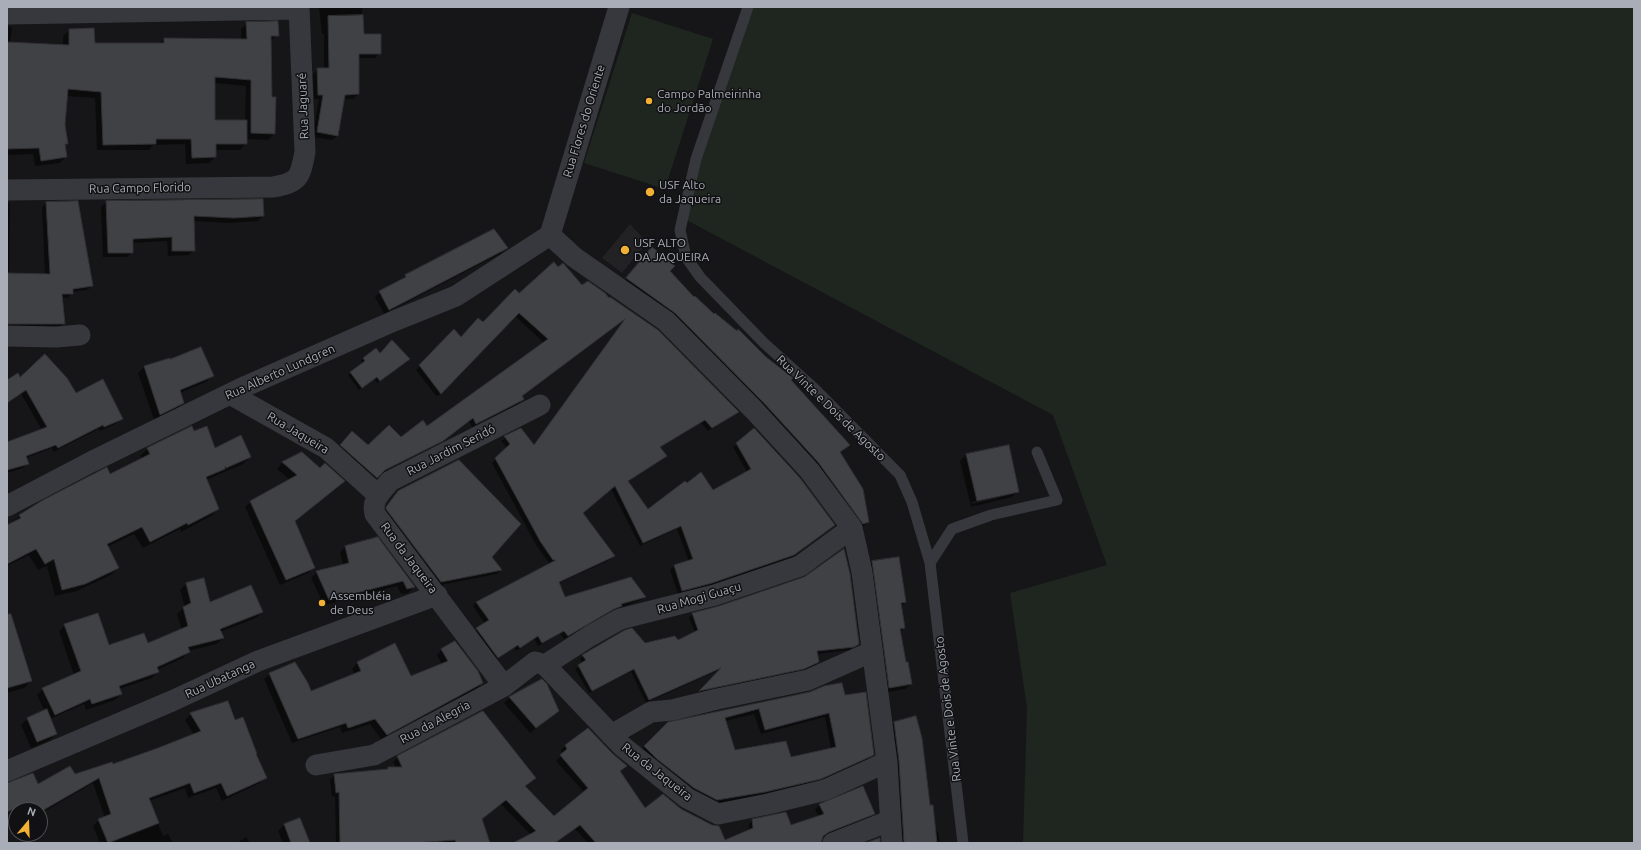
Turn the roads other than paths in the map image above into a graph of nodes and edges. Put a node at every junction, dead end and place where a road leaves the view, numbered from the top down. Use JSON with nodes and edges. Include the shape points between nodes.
{"nodes":[{"id":1,"x":619,"y":7,"type":"edge"},
{"id":2,"x":748,"y":7,"type":"edge"},
{"id":3,"x":299,"y":8,"type":"edge"},
{"id":4,"x":7,"y":14,"type":"edge"},
{"id":5,"x":274,"y":187,"type":"joint"},
{"id":6,"x":7,"y":190,"type":"edge"},
{"id":7,"x":550,"y":235,"type":"junction"},
{"id":8,"x":80,"y":335,"type":"dead end"},
{"id":9,"x":7,"y":336,"type":"edge"},
{"id":10,"x":230,"y":394,"type":"junction"},
{"id":11,"x":540,"y":405,"type":"dead end"},
{"id":12,"x":1037,"y":452,"type":"dead end"},
{"id":13,"x":376,"y":501,"type":"junction"},
{"id":14,"x":7,"y":506,"type":"edge"},
{"id":15,"x":852,"y":528,"type":"junction"},
{"id":16,"x":930,"y":563,"type":"junction"},
{"id":17,"x":436,"y":594,"type":"junction"},
{"id":18,"x":871,"y":652,"type":"junction"},
{"id":19,"x":545,"y":665,"type":"junction"},
{"id":20,"x":504,"y":686,"type":"junction"},
{"id":21,"x":611,"y":735,"type":"junction"},
{"id":22,"x":887,"y":762,"type":"junction"},
{"id":23,"x":316,"y":766,"type":"dead end"},
{"id":24,"x":7,"y":771,"type":"edge"},
{"id":25,"x":889,"y":821,"type":"junction"},
{"id":26,"x":833,"y":843,"type":"edge"},
{"id":27,"x":892,"y":843,"type":"edge"},
{"id":28,"x":963,"y":843,"type":"edge"}],
"edges":[{"from":1,"to":7,"type":"street","name":"Rua Flores do Oriente"},
{"from":2,"to":16,"type":"lane","name":"Rua Vinte e Dois de Agosto","via":[[696,159],[680,230],[686,257],[700,277],[764,343],[815,389],[900,475],[912,502]]},
{"from":3,"to":4,"type":"street"},
{"from":3,"to":5,"type":"street","name":"Rua Jaguaré","via":[[305,152],[297,179],[289,184]]},
{"from":5,"to":6,"type":"street","name":"Rua Campo Florido"},
{"from":7,"to":10,"type":"street","name":"Rua Alberto Lundgren","via":[[456,296]]},
{"from":7,"to":15,"type":"street","via":[[574,257],[666,321],[809,470]]},
{"from":8,"to":9,"type":"street"},
{"from":10,"to":13,"type":"street","name":"Rua Jaqueira","via":[[326,448]]},
{"from":10,"to":14,"type":"street","name":"Rua Alberto Lundgren"},
{"from":11,"to":13,"type":"street","name":"Rua Jardim Seridó","via":[[390,481]]},
{"from":12,"to":16,"type":"lane","via":[[1057,500],[991,515],[952,529]]},
{"from":13,"to":17,"type":"street","name":"Rua da Jaqueira","via":[[375,514]]},
{"from":15,"to":18,"type":"street","via":[[862,572]]},
{"from":15,"to":19,"type":"street","name":"Rua Mogi Guaçu","via":[[800,566],[715,595],[620,619]]},
{"from":16,"to":28,"type":"lane","name":"Rua Vinte e Dois de Agosto"},
{"from":17,"to":20,"type":"street","name":"Rua da Jaqueira"},
{"from":17,"to":24,"type":"street","name":"Rua Ubatanga","via":[[258,661],[172,701]]},
{"from":18,"to":21,"type":"street","via":[[808,680],[672,710],[651,712]]},
{"from":18,"to":22,"type":"street"},
{"from":19,"to":20,"type":"street","name":"Rua da Alegria","via":[[535,662]]},
{"from":19,"to":21,"type":"street","name":"Rua da Jaqueira"},
{"from":20,"to":23,"type":"street","name":"Rua da Alegria","via":[[374,755]]},
{"from":21,"to":22,"type":"street","name":"Rua da Jaqueira","via":[[687,798],[718,814],[825,790]]},
{"from":22,"to":25,"type":"street"},
{"from":25,"to":26,"type":"street"},
{"from":25,"to":27,"type":"street"}]}
